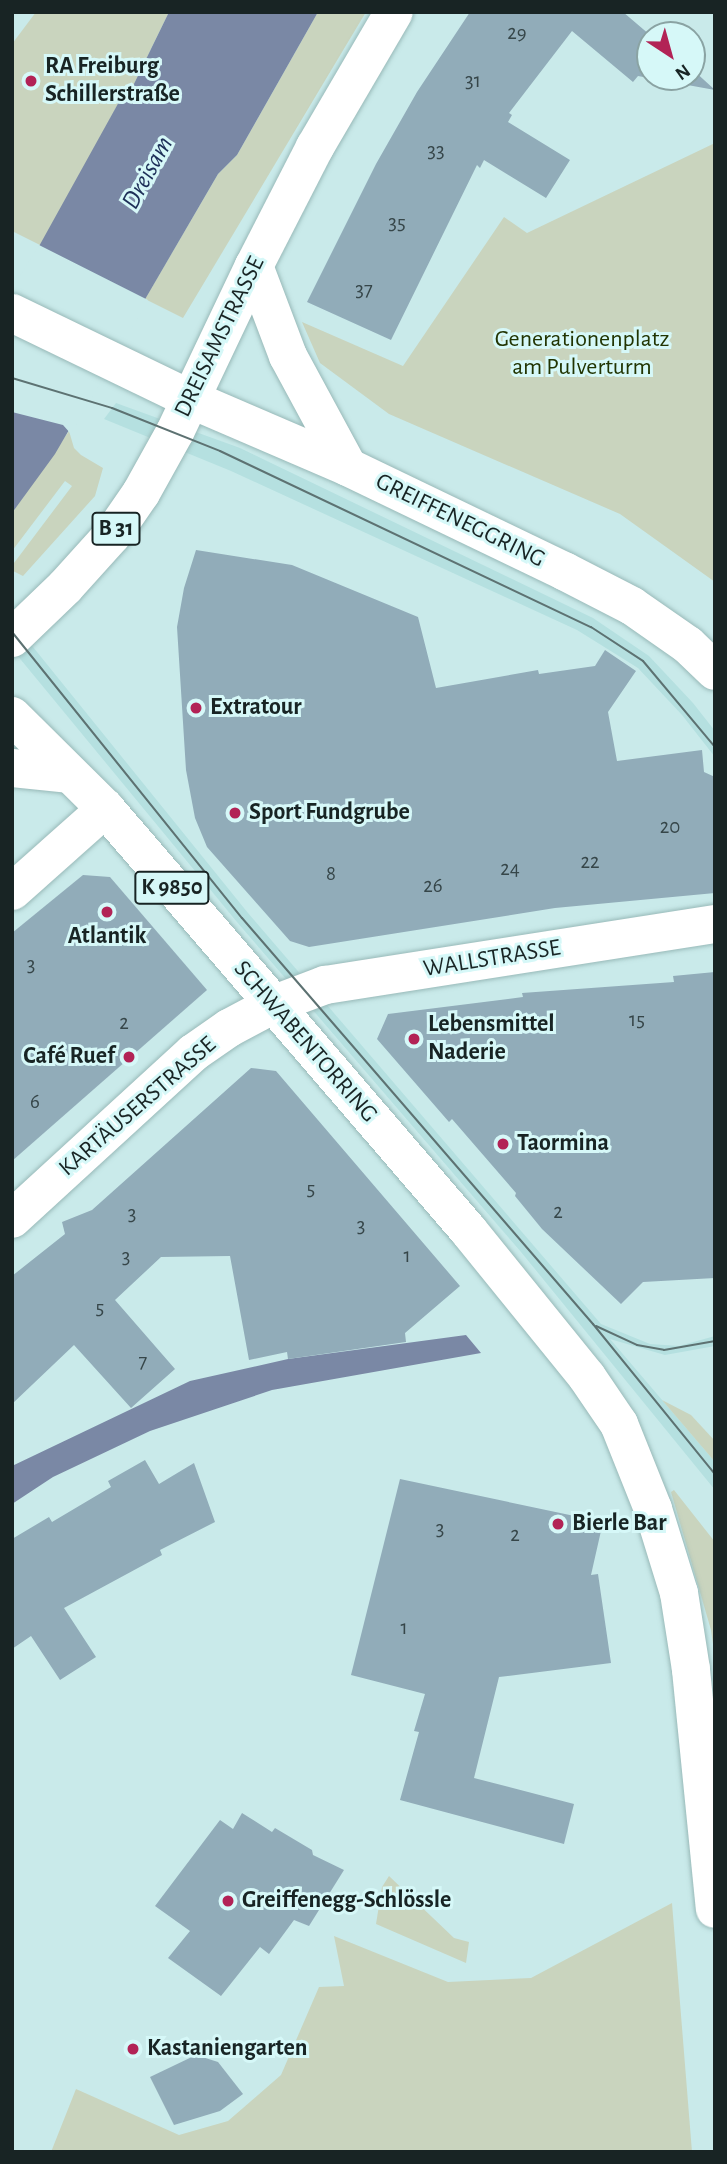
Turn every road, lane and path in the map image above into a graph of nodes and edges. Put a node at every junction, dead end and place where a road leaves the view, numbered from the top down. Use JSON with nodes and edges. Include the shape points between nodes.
{"nodes":[{"id":1,"x":394,"y":12,"type":"edge"},
{"id":2,"x":254,"y":266,"type":"junction"},
{"id":3,"x":12,"y":313,"type":"edge"},
{"id":4,"x":190,"y":399,"type":"junction"},
{"id":5,"x":348,"y":467,"type":"junction"},
{"id":6,"x":12,"y":638,"type":"edge"},
{"id":7,"x":715,"y":671,"type":"edge"},
{"id":8,"x":12,"y":716,"type":"edge"},
{"id":9,"x":12,"y":768,"type":"edge"},
{"id":10,"x":69,"y":774,"type":"junction"},
{"id":11,"x":105,"y":808,"type":"junction"},
{"id":12,"x":12,"y":891,"type":"edge"},
{"id":13,"x":715,"y":924,"type":"edge"},
{"id":14,"x":272,"y":1005,"type":"junction"},
{"id":15,"x":12,"y":1219,"type":"edge"},
{"id":16,"x":715,"y":1909,"type":"edge"}],
"edges":[{"from":1,"to":2,"type":"main road","name":"DREISAMSTRASSE","number":"B 31","via":[[347,88]]},
{"from":2,"to":4,"type":"main road","name":"DREISAMSTRASSE","number":"B 31"},
{"from":2,"to":5,"type":"main road","via":[[288,356]]},
{"from":3,"to":4,"type":"main road","name":"GREIFFENEGGRING"},
{"from":4,"to":5,"type":"main road","name":"GREIFFENEGGRING"},
{"from":4,"to":6,"type":"main road","name":"DREISAMSTRASSE","number":"B 31","via":[[161,460],[112,536]]},
{"from":5,"to":7,"type":"main road","name":"GREIFFENEGGRING","via":[[632,606],[688,645]]},
{"from":8,"to":10,"type":"main road","name":"SCHWABENTORRING","number":"K 9850"},
{"from":9,"to":10,"type":"main road"},
{"from":10,"to":11,"type":"main road","name":"SCHWABENTORRING","number":"K 9850"},
{"from":11,"to":12,"type":"street"},
{"from":11,"to":14,"type":"main road","name":"SCHWABENTORRING","number":"K 9850"},
{"from":13,"to":14,"type":"main road","name":"WALLSTRASSE","via":[[325,985]]},
{"from":14,"to":15,"type":"main road","name":"KARTÄUSERSTRASSE","via":[[193,1054]]},
{"from":14,"to":16,"type":"main road","name":"SCHWABENTORRING","via":[[468,1230],[587,1377],[619,1424],[653,1509],[679,1593]]}]}
